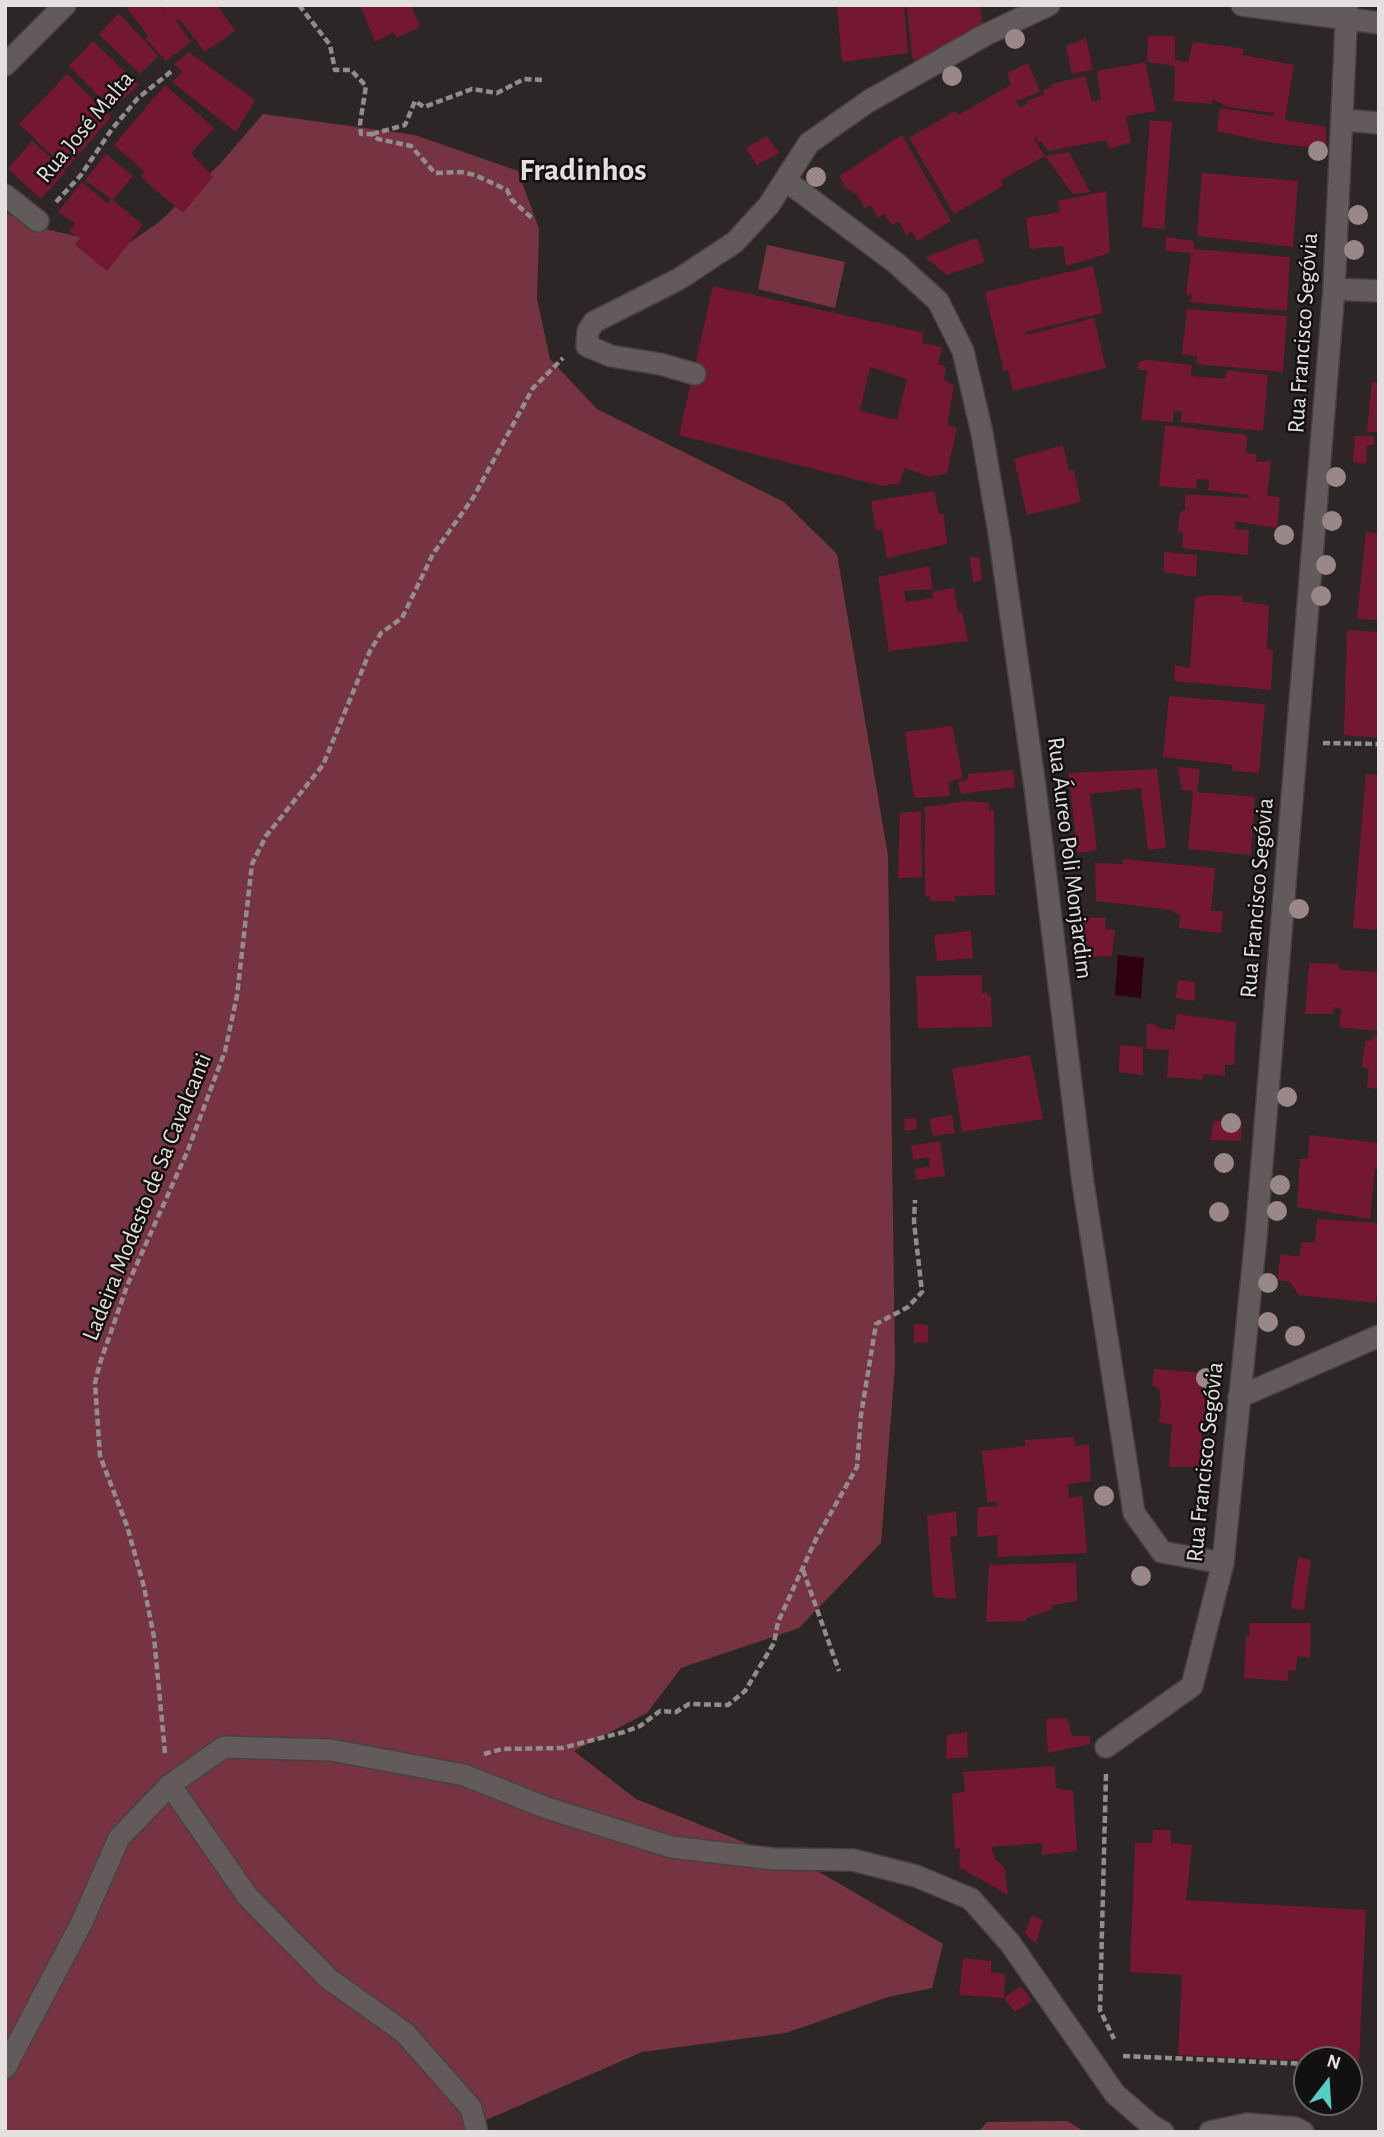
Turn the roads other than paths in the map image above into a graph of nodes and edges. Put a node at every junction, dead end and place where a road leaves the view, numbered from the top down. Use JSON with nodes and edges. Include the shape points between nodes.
{"nodes":[{"id":1,"x":65,"y":5,"type":"edge"},
{"id":2,"x":1049,"y":5,"type":"edge"},
{"id":3,"x":1242,"y":5,"type":"edge"},
{"id":4,"x":1347,"y":13,"type":"edge"},
{"id":5,"x":1379,"y":23,"type":"edge"},
{"id":6,"x":5,"y":65,"type":"edge"},
{"id":7,"x":1343,"y":120,"type":"junction"},
{"id":8,"x":1379,"y":123,"type":"edge"},
{"id":9,"x":785,"y":180,"type":"junction"},
{"id":10,"x":5,"y":195,"type":"edge"},
{"id":11,"x":38,"y":221,"type":"road end"},
{"id":12,"x":1334,"y":289,"type":"junction"},
{"id":13,"x":1379,"y":291,"type":"edge"},
{"id":14,"x":695,"y":374,"type":"dead end"},
{"id":15,"x":1379,"y":1336,"type":"edge"},
{"id":16,"x":1239,"y":1396,"type":"junction"},
{"id":17,"x":1223,"y":1563,"type":"junction"},
{"id":18,"x":1106,"y":1747,"type":"road end"},
{"id":19,"x":170,"y":1785,"type":"junction"},
{"id":20,"x":5,"y":2068,"type":"edge"},
{"id":21,"x":477,"y":2132,"type":"edge"},
{"id":22,"x":1163,"y":2132,"type":"edge"},
{"id":23,"x":1210,"y":2132,"type":"edge"},
{"id":24,"x":1303,"y":2132,"type":"edge"}],
"edges":[{"from":1,"to":6,"type":"street"},
{"from":2,"to":9,"type":"street","via":[[985,35],[869,101],[809,143]]},
{"from":3,"to":4,"type":"street"},
{"from":4,"to":5,"type":"street"},
{"from":4,"to":7,"type":"street","name":"Rua Francisco Segóvia"},
{"from":7,"to":8,"type":"street"},
{"from":7,"to":12,"type":"street","name":"Rua Francisco Segóvia"},
{"from":9,"to":14,"type":"street","via":[[736,242],[679,279],[594,322],[589,331],[587,346],[611,356]]},
{"from":9,"to":17,"type":"street","name":"Rua Áureo Poli Monjardim","via":[[938,301],[963,351],[1000,540],[1083,1183],[1133,1513],[1162,1552]]},
{"from":10,"to":11,"type":"street","name":"Rua José Malta"},
{"from":12,"to":13,"type":"street"},
{"from":12,"to":16,"type":"street","name":"Rua Francisco Segóvia"},
{"from":15,"to":16,"type":"street"},
{"from":16,"to":17,"type":"street","name":"Rua Francisco Segóvia"},
{"from":17,"to":18,"type":"street","name":"Rua Francisco Segóvia","via":[[1192,1686]]},
{"from":19,"to":20,"type":"street","via":[[119,1838],[82,1922]]},
{"from":19,"to":21,"type":"street","via":[[248,1897],[329,1979],[405,2033],[471,2108]]},
{"from":19,"to":22,"type":"street","via":[[224,1746],[331,1750],[464,1775],[547,1808],[671,1847],[774,1859],[853,1860],[916,1876],[971,1899],[1010,1944],[1115,2094]]},
{"from":23,"to":24,"type":"street","via":[[1247,2124]]}]}
